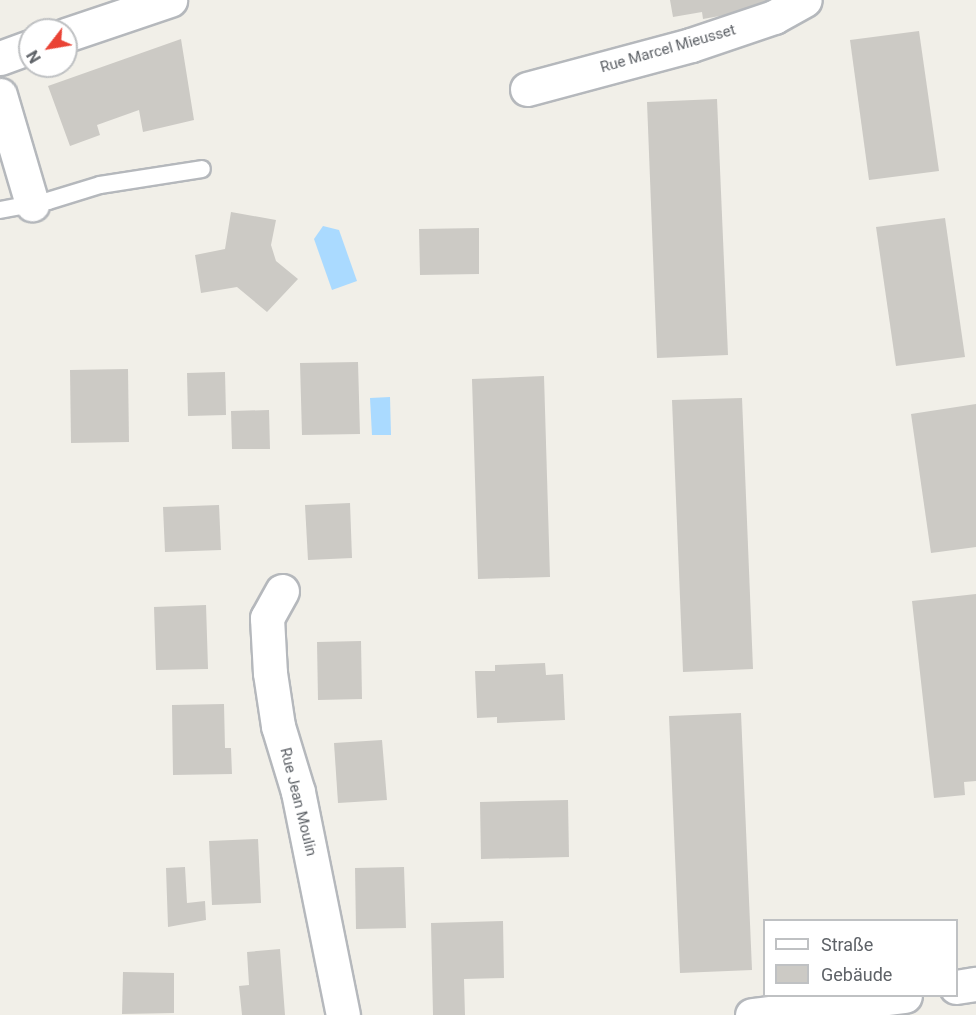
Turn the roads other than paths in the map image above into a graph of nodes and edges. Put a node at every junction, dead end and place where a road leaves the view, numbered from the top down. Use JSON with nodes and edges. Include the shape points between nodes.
{"nodes":[{"id":1,"x":170,"y":0,"type":"edge"},
{"id":2,"x":806,"y":0,"type":"edge"},
{"id":3,"x":78,"y":31,"type":"edge"},
{"id":4,"x":18,"y":51,"type":"edge"},
{"id":5,"x":0,"y":58,"type":"edge"},
{"id":6,"x":527,"y":88,"type":"dead end"},
{"id":7,"x":0,"y":95,"type":"edge"},
{"id":8,"x":202,"y":169,"type":"dead end"},
{"id":9,"x":32,"y":204,"type":"junction"},
{"id":10,"x":0,"y":210,"type":"edge"},
{"id":11,"x":282,"y":591,"type":"dead end"},
{"id":12,"x":976,"y":984,"type":"edge"},
{"id":13,"x":958,"y":987,"type":"edge"},
{"id":14,"x":901,"y":997,"type":"edge"},
{"id":15,"x":851,"y":1009,"type":"edge"},
{"id":16,"x":772,"y":1014,"type":"edge"},
{"id":17,"x":343,"y":1015,"type":"edge"}],
"edges":[{"from":1,"to":3,"type":"street"},
{"from":2,"to":6,"type":"street","name":"Rue Marcel Mieusset","via":[[774,16],[691,45]]},
{"from":4,"to":5,"type":"street"},
{"from":7,"to":9,"type":"street"},
{"from":8,"to":9,"type":"lane","via":[[100,185]]},
{"from":9,"to":10,"type":"lane"},
{"from":11,"to":17,"type":"street","name":"Rue Jean Moulin","via":[[267,618],[270,674],[278,726],[298,792]]},
{"from":12,"to":13,"type":"street"},
{"from":14,"to":15,"type":"street"},
{"from":15,"to":16,"type":"street"}]}
